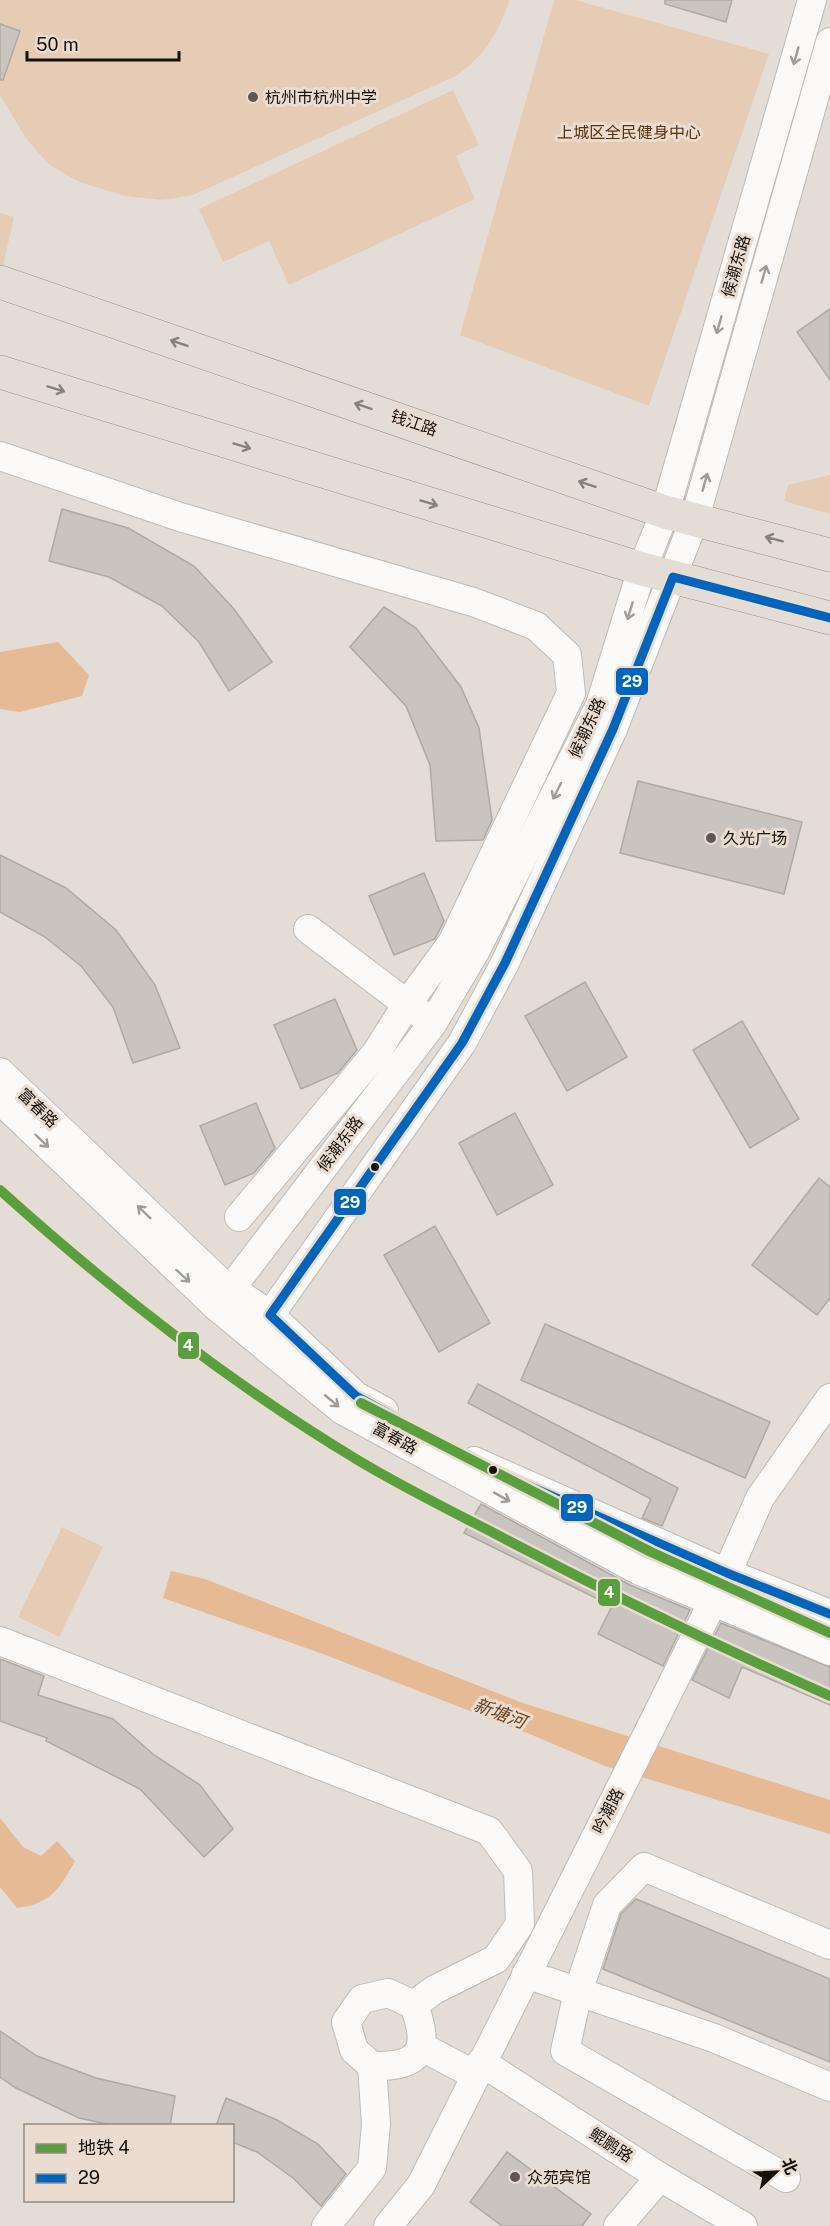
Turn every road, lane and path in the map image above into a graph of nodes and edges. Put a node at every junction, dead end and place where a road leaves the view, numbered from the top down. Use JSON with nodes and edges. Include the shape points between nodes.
{"nodes":[{"id":1,"x":812,"y":0,"type":"edge"},
{"id":2,"x":830,"y":42,"type":"edge"},
{"id":3,"x":0,"y":282,"type":"edge"},
{"id":4,"x":0,"y":372,"type":"edge"},
{"id":5,"x":0,"y":456,"type":"edge"},
{"id":6,"x":680,"y":515,"type":"junction"},
{"id":7,"x":830,"y":555,"type":"edge"},
{"id":8,"x":658,"y":573,"type":"junction"},
{"id":9,"x":830,"y":618,"type":"edge"},
{"id":10,"x":308,"y":929,"type":"dead end"},
{"id":11,"x":407,"y":1004,"type":"junction"},
{"id":12,"x":433,"y":1023,"type":"junction"},
{"id":13,"x":462,"y":1043,"type":"junction"},
{"id":14,"x":0,"y":1072,"type":"edge"},
{"id":15,"x":0,"y":1100,"type":"edge"},
{"id":16,"x":239,"y":1217,"type":"dead end"},
{"id":17,"x":224,"y":1297,"type":"junction"},
{"id":18,"x":261,"y":1325,"type":"junction"},
{"id":19,"x":830,"y":1398,"type":"edge"},
{"id":20,"x":727,"y":1573,"type":"junction"},
{"id":21,"x":712,"y":1601,"type":"junction"},
{"id":22,"x":830,"y":1614,"type":"edge"},
{"id":23,"x":0,"y":1641,"type":"edge"},
{"id":24,"x":830,"y":1651,"type":"edge"},
{"id":25,"x":830,"y":1945,"type":"edge"},
{"id":26,"x":526,"y":1974,"type":"junction"},
{"id":27,"x":578,"y":1992,"type":"junction"},
{"id":28,"x":414,"y":2005,"type":"junction"},
{"id":29,"x":422,"y":2047,"type":"junction"},
{"id":30,"x":372,"y":2066,"type":"junction"},
{"id":31,"x":478,"y":2068,"type":"junction"},
{"id":32,"x":830,"y":2087,"type":"edge"},
{"id":33,"x":660,"y":2177,"type":"junction"},
{"id":34,"x":786,"y":2178,"type":"dead end"},
{"id":35,"x":626,"y":2223,"type":"edge"},
{"id":36,"x":390,"y":2225,"type":"edge"},
{"id":37,"x":326,"y":2226,"type":"edge"},
{"id":38,"x":743,"y":2226,"type":"edge"}],
"edges":[{"from":1,"to":6,"type":"street","name":"候潮东路","one_way":true},
{"from":6,"to":2,"type":"street","name":"候潮东路","one_way":true},
{"from":6,"to":3,"type":"main road","name":"钱江路","one_way":true},
{"from":4,"to":8,"type":"main road","one_way":true},
{"from":5,"to":11,"type":"street","via":[[180,517],[473,602],[536,626],[567,655],[571,693],[452,943]]},
{"from":7,"to":6,"type":"main road","name":"钱江路","one_way":true},
{"from":6,"to":8,"type":"street","name":"候潮东路"},
{"from":8,"to":9,"type":"main road"},
{"from":8,"to":12,"type":"street","name":"候潮东路","one_way":true,"via":[[600,705],[476,950]]},
{"from":8,"to":13,"type":"street","name":"候潮东路","via":[[613,729],[504,963]]},
{"from":10,"to":11,"type":"street"},
{"from":11,"to":12,"type":"street"},
{"from":11,"to":16,"type":"street","via":[[376,1053]]},
{"from":12,"to":13,"type":"street"},
{"from":12,"to":17,"type":"street","name":"候潮东路"},
{"from":13,"to":18,"type":"street","name":"候潮东路"},
{"from":17,"to":14,"type":"street","name":"富春路","one_way":true,"via":[[217,1279]]},
{"from":15,"to":17,"type":"street","name":"富春路","one_way":true},
{"from":17,"to":18,"type":"street","name":"富春路"},
{"from":18,"to":20,"type":"street","name":"富春路","via":[[356,1396],[488,1468]]},
{"from":18,"to":21,"type":"street","name":"富春路","one_way":true,"via":[[342,1410],[638,1570]]},
{"from":19,"to":20,"type":"street","name":"吟潮路","via":[[760,1497]]},
{"from":20,"to":21,"type":"street","name":"吟潮路"},
{"from":20,"to":22,"type":"street","name":"富春路"},
{"from":21,"to":24,"type":"street","name":"富春路"},
{"from":21,"to":26,"type":"street","name":"吟潮路"},
{"from":23,"to":28,"type":"street","via":[[489,1831],[518,1871],[520,1924],[496,1959],[434,1990]]},
{"from":25,"to":27,"type":"street","via":[[644,1867],[607,1905]]},
{"from":26,"to":27,"type":"street"},
{"from":26,"to":31,"type":"street","name":"吟潮路"},
{"from":27,"to":32,"type":"street","via":[[714,2038]]},
{"from":27,"to":34,"type":"street","via":[[565,2051]]},
{"from":28,"to":29,"type":"street","via":[[424,2031]]},
{"from":28,"to":30,"type":"street","via":[[388,1993],[362,1999],[346,2022],[354,2050]]},
{"from":29,"to":30,"type":"street","via":[[410,2060]]},
{"from":29,"to":31,"type":"street","name":"鲲鹏路"},
{"from":30,"to":37,"type":"street","via":[[376,2124],[372,2168]]},
{"from":31,"to":33,"type":"street","name":"鲲鹏路"},
{"from":31,"to":36,"type":"street","name":"吟潮路","via":[[421,2185]]},
{"from":33,"to":35,"type":"street"},
{"from":33,"to":38,"type":"street","name":"鲲鹏路"}]}
